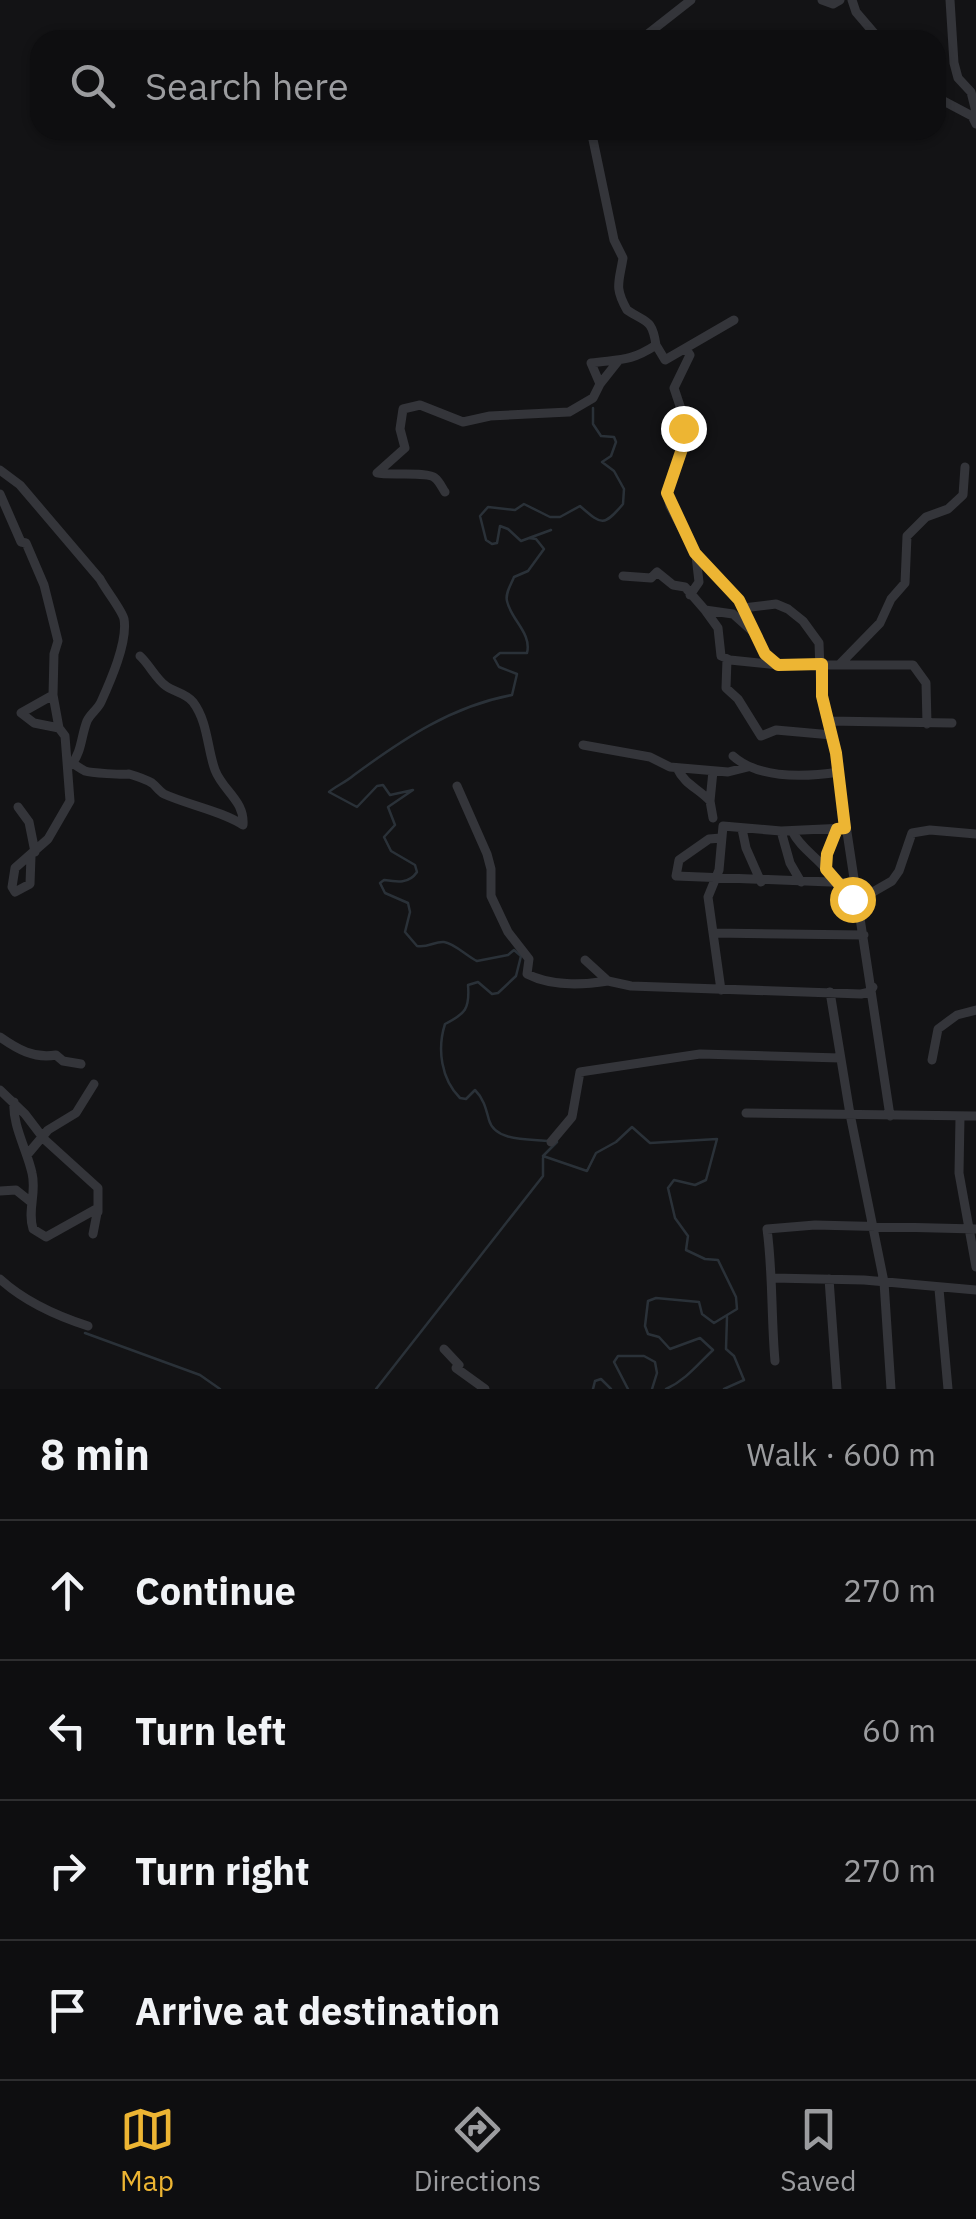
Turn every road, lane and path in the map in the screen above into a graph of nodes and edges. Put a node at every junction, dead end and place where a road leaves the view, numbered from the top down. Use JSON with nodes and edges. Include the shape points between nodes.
{"nodes":[{"id":1,"x":692,"y":0,"type":"edge"},
{"id":2,"x":822,"y":0,"type":"edge"},
{"id":3,"x":840,"y":0,"type":"edge"},
{"id":4,"x":852,"y":0,"type":"edge"},
{"id":5,"x":950,"y":0,"type":"edge"},
{"id":6,"x":653,"y":30,"type":"edge"},
{"id":7,"x":871,"y":30,"type":"edge"},
{"id":8,"x":946,"y":102,"type":"edge"},
{"id":9,"x":976,"y":112,"type":"edge"},
{"id":10,"x":976,"y":124,"type":"edge"},
{"id":11,"x":593,"y":140,"type":"edge"},
{"id":12,"x":734,"y":320,"type":"dead end"},
{"id":13,"x":656,"y":345,"type":"junction"},
{"id":14,"x":686,"y":349,"type":"junction"},
{"id":15,"x":619,"y":360,"type":"junction"},
{"id":16,"x":600,"y":384,"type":"junction"},
{"id":17,"x":964,"y":467,"type":"dead end"},
{"id":18,"x":0,"y":470,"type":"edge"},
{"id":19,"x":446,"y":492,"type":"dead end"},
{"id":20,"x":0,"y":494,"type":"edge"},
{"id":21,"x":695,"y":553,"type":"junction"},
{"id":22,"x":624,"y":576,"type":"dead end"},
{"id":23,"x":690,"y":595,"type":"junction"},
{"id":24,"x":742,"y":608,"type":"junction"},
{"id":25,"x":704,"y":610,"type":"junction"},
{"id":26,"x":754,"y":632,"type":"junction"},
{"id":27,"x":140,"y":656,"type":"dead end"},
{"id":28,"x":727,"y":658,"type":"junction"},
{"id":29,"x":822,"y":664,"type":"junction"},
{"id":30,"x":840,"y":664,"type":"junction"},
{"id":31,"x":778,"y":665,"type":"junction"},
{"id":32,"x":53,"y":695,"type":"junction"},
{"id":33,"x":828,"y":721,"type":"junction"},
{"id":34,"x":927,"y":724,"type":"junction"},
{"id":35,"x":952,"y":724,"type":"dead end"},
{"id":36,"x":59,"y":728,"type":"junction"},
{"id":37,"x":832,"y":735,"type":"junction"},
{"id":38,"x":583,"y":744,"type":"dead end"},
{"id":39,"x":733,"y":756,"type":"dead end"},
{"id":40,"x":70,"y":764,"type":"junction"},
{"id":41,"x":748,"y":767,"type":"junction"},
{"id":42,"x":677,"y":768,"type":"junction"},
{"id":43,"x":713,"y":771,"type":"junction"},
{"id":44,"x":838,"y":772,"type":"junction"},
{"id":45,"x":458,"y":786,"type":"dead end"},
{"id":46,"x":710,"y":801,"type":"junction"},
{"id":47,"x":18,"y":807,"type":"dead end"},
{"id":48,"x":714,"y":818,"type":"dead end"},
{"id":49,"x":742,"y":829,"type":"junction"},
{"id":50,"x":841,"y":829,"type":"junction"},
{"id":51,"x":786,"y":831,"type":"junction"},
{"id":52,"x":976,"y":834,"type":"edge"},
{"id":53,"x":721,"y":838,"type":"junction"},
{"id":54,"x":33,"y":854,"type":"junction"},
{"id":55,"x":826,"y":869,"type":"junction"},
{"id":56,"x":6,"y":878,"type":"edge"},
{"id":57,"x":716,"y":880,"type":"junction"},
{"id":58,"x":761,"y":882,"type":"junction"},
{"id":59,"x":800,"y":882,"type":"junction"},
{"id":60,"x":838,"y":884,"type":"junction"},
{"id":61,"x":855,"y":884,"type":"junction"},
{"id":62,"x":859,"y":905,"type":"junction"},
{"id":63,"x":714,"y":933,"type":"junction"},
{"id":64,"x":864,"y":935,"type":"junction"},
{"id":65,"x":585,"y":960,"type":"dead end"},
{"id":66,"x":608,"y":981,"type":"junction"},
{"id":67,"x":872,"y":987,"type":"junction"},
{"id":68,"x":721,"y":990,"type":"junction"},
{"id":69,"x":830,"y":992,"type":"junction"},
{"id":70,"x":976,"y":1010,"type":"edge"},
{"id":71,"x":0,"y":1037,"type":"edge"},
{"id":72,"x":840,"y":1058,"type":"junction"},
{"id":73,"x":932,"y":1060,"type":"dead end"},
{"id":74,"x":80,"y":1064,"type":"dead end"},
{"id":75,"x":94,"y":1084,"type":"dead end"},
{"id":76,"x":0,"y":1090,"type":"edge"},
{"id":77,"x":14,"y":1102,"type":"junction"},
{"id":78,"x":746,"y":1114,"type":"dead end"},
{"id":79,"x":850,"y":1114,"type":"junction"},
{"id":80,"x":890,"y":1116,"type":"junction"},
{"id":81,"x":960,"y":1116,"type":"junction"},
{"id":82,"x":976,"y":1116,"type":"edge"},
{"id":83,"x":44,"y":1139,"type":"junction"},
{"id":84,"x":551,"y":1142,"type":"dead end"},
{"id":85,"x":27,"y":1156,"type":"junction"},
{"id":86,"x":0,"y":1190,"type":"edge"},
{"id":87,"x":32,"y":1202,"type":"junction"},
{"id":88,"x":875,"y":1226,"type":"junction"},
{"id":89,"x":972,"y":1229,"type":"edge"},
{"id":90,"x":976,"y":1266,"type":"edge"},
{"id":91,"x":773,"y":1278,"type":"junction"},
{"id":92,"x":0,"y":1279,"type":"edge"},
{"id":93,"x":830,"y":1279,"type":"junction"},
{"id":94,"x":884,"y":1282,"type":"junction"},
{"id":95,"x":939,"y":1289,"type":"junction"},
{"id":96,"x":976,"y":1290,"type":"edge"},
{"id":97,"x":88,"y":1326,"type":"dead end"},
{"id":98,"x":444,"y":1349,"type":"dead end"},
{"id":99,"x":775,"y":1361,"type":"dead end"},
{"id":100,"x":486,"y":1389,"type":"edge"},
{"id":101,"x":837,"y":1389,"type":"edge"},
{"id":102,"x":891,"y":1389,"type":"edge"},
{"id":103,"x":948,"y":1389,"type":"edge"}],
"edges":[{"from":1,"to":6,"type":"street"},
{"from":2,"to":3,"type":"street"},
{"from":4,"to":7,"type":"street"},
{"from":5,"to":9,"type":"street","via":[[954,62]]},
{"from":8,"to":10,"type":"street"},
{"from":11,"to":13,"type":"street","via":[[622,258],[620,297],[654,330]]},
{"from":12,"to":14,"type":"street"},
{"from":13,"to":14,"type":"street","via":[[665,360]]},
{"from":13,"to":15,"type":"street"},
{"from":14,"to":21,"type":"street","via":[[690,355],[674,388],[684,443],[667,493]]},
{"from":15,"to":16,"type":"street"},
{"from":15,"to":16,"type":"street","via":[[591,363]]},
{"from":16,"to":19,"type":"street","via":[[593,398],[569,412],[463,422],[420,405],[403,409],[405,448],[376,474],[435,477]]},
{"from":17,"to":30,"type":"street","via":[[963,495],[908,536],[905,583],[880,623]]},
{"from":18,"to":40,"type":"street","via":[[35,502],[124,615],[114,670]]},
{"from":20,"to":32,"type":"street","via":[[38,567],[55,625]]},
{"from":21,"to":23,"type":"street","via":[[699,582]]},
{"from":21,"to":24,"type":"street"},
{"from":22,"to":23,"type":"street","via":[[652,578],[657,572]]},
{"from":23,"to":25,"type":"street"},
{"from":24,"to":26,"type":"street"},
{"from":24,"to":29,"type":"street","via":[[776,604],[788,610],[819,643]]},
{"from":25,"to":26,"type":"street","via":[[733,614]]},
{"from":25,"to":28,"type":"street"},
{"from":26,"to":31,"type":"street"},
{"from":27,"to":40,"type":"street","via":[[166,686],[192,701],[244,827],[130,774],[87,772]]},
{"from":28,"to":31,"type":"street"},
{"from":28,"to":37,"type":"street","via":[[726,688],[761,736],[776,730]]},
{"from":29,"to":30,"type":"street"},
{"from":29,"to":31,"type":"street"},
{"from":29,"to":33,"type":"street"},
{"from":30,"to":34,"type":"street","via":[[913,665],[926,683]]},
{"from":32,"to":36,"type":"street"},
{"from":32,"to":36,"type":"street","via":[[20,714]]},
{"from":33,"to":34,"type":"street"},
{"from":33,"to":37,"type":"street"},
{"from":34,"to":35,"type":"street"},
{"from":36,"to":40,"type":"street"},
{"from":37,"to":44,"type":"street"},
{"from":38,"to":42,"type":"street"},
{"from":39,"to":41,"type":"street"},
{"from":40,"to":54,"type":"street","via":[[70,801]]},
{"from":41,"to":43,"type":"street"},
{"from":41,"to":44,"type":"street","via":[[773,774]]},
{"from":42,"to":43,"type":"street"},
{"from":42,"to":46,"type":"street"},
{"from":43,"to":46,"type":"street"},
{"from":44,"to":50,"type":"street"},
{"from":45,"to":66,"type":"street","via":[[491,870],[491,896],[530,959],[527,974],[572,983]]},
{"from":46,"to":48,"type":"street"},
{"from":47,"to":54,"type":"street","via":[[29,822]]},
{"from":49,"to":51,"type":"street"},
{"from":49,"to":53,"type":"street","via":[[723,826]]},
{"from":49,"to":58,"type":"street"},
{"from":50,"to":51,"type":"street"},
{"from":50,"to":55,"type":"street"},
{"from":50,"to":61,"type":"street"},
{"from":51,"to":55,"type":"street"},
{"from":51,"to":59,"type":"street"},
{"from":52,"to":62,"type":"street","via":[[912,833],[892,881]]},
{"from":53,"to":57,"type":"street"},
{"from":53,"to":57,"type":"street","via":[[679,860],[676,876]]},
{"from":54,"to":56,"type":"street"},
{"from":54,"to":56,"type":"street","via":[[30,884],[16,892]]},
{"from":55,"to":60,"type":"street"},
{"from":57,"to":58,"type":"street"},
{"from":57,"to":63,"type":"street","via":[[708,897]]},
{"from":58,"to":59,"type":"street"},
{"from":59,"to":60,"type":"street"},
{"from":60,"to":61,"type":"street"},
{"from":60,"to":62,"type":"street"},
{"from":61,"to":62,"type":"street"},
{"from":62,"to":64,"type":"street"},
{"from":63,"to":64,"type":"street"},
{"from":63,"to":68,"type":"street"},
{"from":64,"to":67,"type":"street"},
{"from":65,"to":66,"type":"street"},
{"from":66,"to":68,"type":"street"},
{"from":67,"to":69,"type":"street","via":[[861,994]]},
{"from":67,"to":80,"type":"street"},
{"from":68,"to":69,"type":"street"},
{"from":69,"to":72,"type":"street"},
{"from":70,"to":73,"type":"street","via":[[938,1029]]},
{"from":71,"to":74,"type":"street","via":[[41,1058]]},
{"from":72,"to":79,"type":"street"},
{"from":72,"to":84,"type":"street","via":[[700,1054],[580,1072],[572,1117]]},
{"from":75,"to":83,"type":"street","via":[[76,1113]]},
{"from":76,"to":77,"type":"street"},
{"from":77,"to":83,"type":"street"},
{"from":77,"to":85,"type":"street"},
{"from":78,"to":79,"type":"street"},
{"from":79,"to":80,"type":"street"},
{"from":79,"to":88,"type":"street"},
{"from":80,"to":81,"type":"street"},
{"from":81,"to":82,"type":"street"},
{"from":81,"to":89,"type":"street","via":[[959,1173]]},
{"from":83,"to":85,"type":"street"},
{"from":83,"to":87,"type":"street","via":[[98,1188],[98,1208],[41,1237],[29,1216]]},
{"from":85,"to":87,"type":"street"},
{"from":86,"to":87,"type":"street","via":[[16,1190]]},
{"from":88,"to":89,"type":"street"},
{"from":88,"to":91,"type":"street","via":[[767,1228]]},
{"from":88,"to":94,"type":"street"},
{"from":89,"to":90,"type":"street"},
{"from":91,"to":93,"type":"street"},
{"from":91,"to":99,"type":"street"},
{"from":92,"to":97,"type":"street"},
{"from":93,"to":94,"type":"street"},
{"from":93,"to":101,"type":"street"},
{"from":94,"to":95,"type":"street"},
{"from":94,"to":102,"type":"street"},
{"from":95,"to":96,"type":"street"},
{"from":95,"to":103,"type":"street"},
{"from":98,"to":100,"type":"street","via":[[456,1368]]}]}
